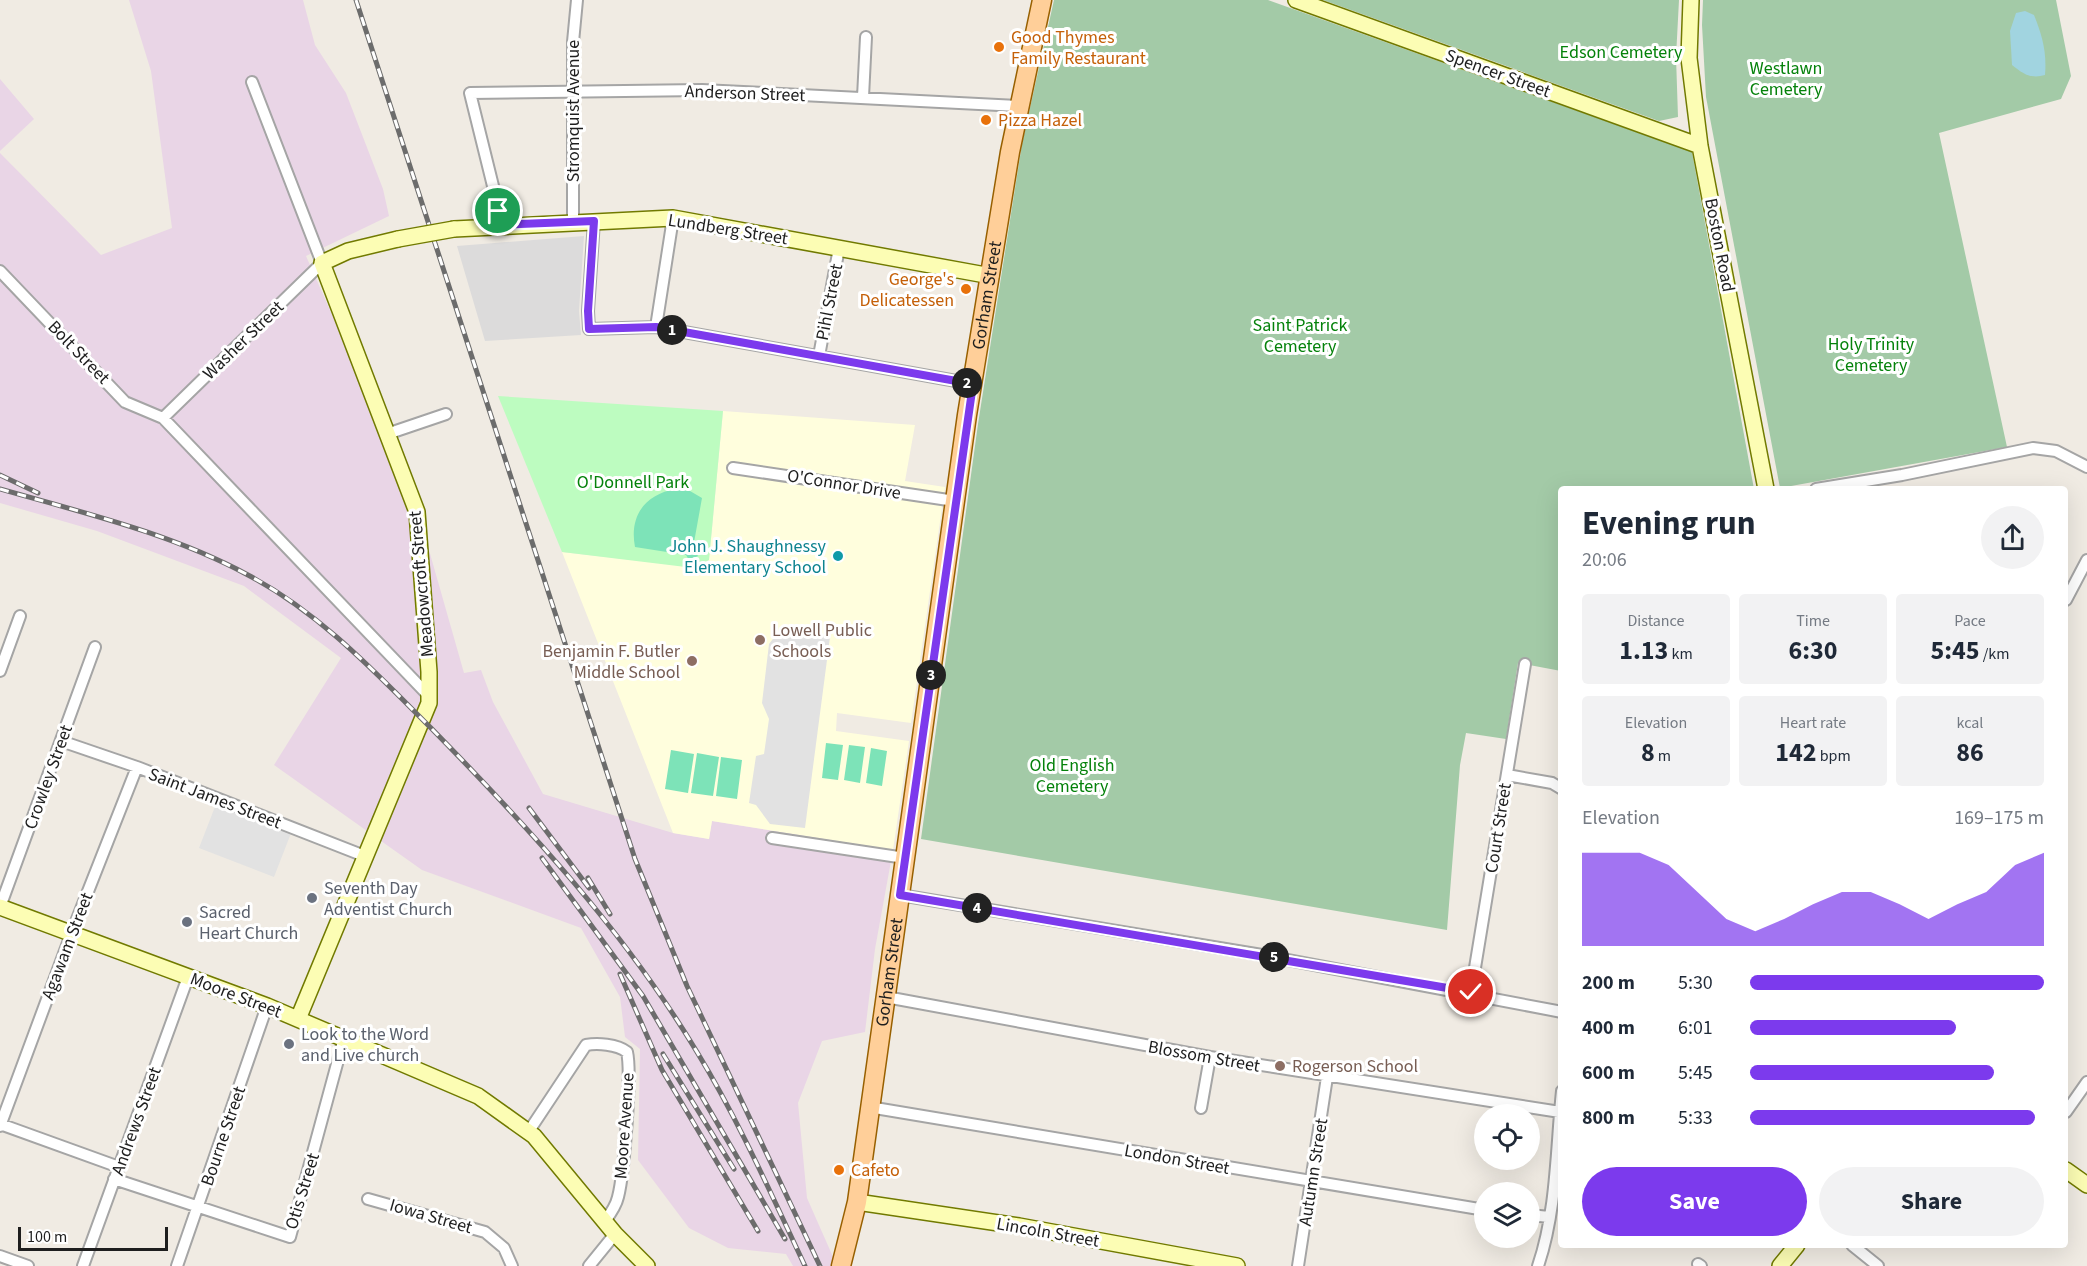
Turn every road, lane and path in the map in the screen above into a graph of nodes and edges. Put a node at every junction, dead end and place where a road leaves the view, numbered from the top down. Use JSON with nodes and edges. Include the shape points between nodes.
{"nodes":[{"id":1,"x":577,"y":0,"type":"edge"},
{"id":2,"x":1042,"y":0,"type":"edge"},
{"id":3,"x":1296,"y":0,"type":"edge"},
{"id":4,"x":1691,"y":0,"type":"edge"},
{"id":5,"x":866,"y":37,"type":"dead end"},
{"id":6,"x":252,"y":81,"type":"dead end"},
{"id":7,"x":572,"y":92,"type":"junction"},
{"id":8,"x":863,"y":97,"type":"junction"},
{"id":9,"x":1019,"y":106,"type":"junction"},
{"id":10,"x":1700,"y":146,"type":"junction"},
{"id":11,"x":673,"y":218,"type":"junction"},
{"id":12,"x":594,"y":221,"type":"junction"},
{"id":13,"x":573,"y":222,"type":"junction"},
{"id":14,"x":499,"y":225,"type":"junction"},
{"id":15,"x":839,"y":248,"type":"junction"},
{"id":16,"x":322,"y":263,"type":"junction"},
{"id":17,"x":1,"y":272,"type":"edge"},
{"id":18,"x":991,"y":276,"type":"junction"},
{"id":19,"x":656,"y":327,"type":"junction"},
{"id":20,"x":819,"y":356,"type":"junction"},
{"id":21,"x":973,"y":384,"type":"junction"},
{"id":22,"x":446,"y":414,"type":"dead end"},
{"id":23,"x":163,"y":418,"type":"junction"},
{"id":24,"x":387,"y":434,"type":"junction"},
{"id":25,"x":2087,"y":467,"type":"edge"},
{"id":26,"x":733,"y":468,"type":"dead end"},
{"id":27,"x":1765,"y":486,"type":"edge"},
{"id":28,"x":1834,"y":486,"type":"edge"},
{"id":29,"x":955,"y":501,"type":"junction"},
{"id":30,"x":2087,"y":560,"type":"edge"},
{"id":31,"x":2069,"y":584,"type":"edge"},
{"id":32,"x":20,"y":616,"type":"dead end"},
{"id":33,"x":95,"y":647,"type":"dead end"},
{"id":34,"x":1525,"y":664,"type":"dead end"},
{"id":35,"x":0,"y":671,"type":"edge"},
{"id":36,"x":429,"y":696,"type":"junction"},
{"id":37,"x":61,"y":741,"type":"junction"},
{"id":38,"x":137,"y":767,"type":"junction"},
{"id":39,"x":1507,"y":775,"type":"junction"},
{"id":40,"x":1558,"y":787,"type":"edge"},
{"id":41,"x":772,"y":838,"type":"dead end"},
{"id":42,"x":367,"y":857,"type":"junction"},
{"id":43,"x":905,"y":858,"type":"junction"},
{"id":44,"x":900,"y":895,"type":"junction"},
{"id":45,"x":0,"y":907,"type":"edge"},
{"id":46,"x":72,"y":932,"type":"junction"},
{"id":47,"x":188,"y":977,"type":"junction"},
{"id":48,"x":1471,"y":992,"type":"junction"},
{"id":49,"x":886,"y":998,"type":"junction"},
{"id":50,"x":267,"y":1006,"type":"junction"},
{"id":51,"x":1558,"y":1010,"type":"edge"},
{"id":52,"x":298,"y":1019,"type":"junction"},
{"id":53,"x":344,"y":1038,"type":"junction"},
{"id":54,"x":1210,"y":1058,"type":"junction"},
{"id":55,"x":1327,"y":1077,"type":"junction"},
{"id":56,"x":2087,"y":1082,"type":"edge"},
{"id":57,"x":869,"y":1107,"type":"junction"},
{"id":58,"x":1201,"y":1108,"type":"dead end"},
{"id":59,"x":2068,"y":1109,"type":"edge"},
{"id":60,"x":1558,"y":1112,"type":"edge"},
{"id":61,"x":0,"y":1125,"type":"edge"},
{"id":62,"x":529,"y":1131,"type":"junction"},
{"id":63,"x":1558,"y":1131,"type":"edge"},
{"id":64,"x":119,"y":1167,"type":"junction"},
{"id":65,"x":2068,"y":1171,"type":"edge"},
{"id":66,"x":114,"y":1179,"type":"junction"},
{"id":67,"x":1312,"y":1182,"type":"junction"},
{"id":68,"x":2087,"y":1185,"type":"edge"},
{"id":69,"x":368,"y":1199,"type":"dead end"},
{"id":70,"x":857,"y":1202,"type":"junction"},
{"id":71,"x":198,"y":1208,"type":"junction"},
{"id":72,"x":1474,"y":1208,"type":"edge"},
{"id":73,"x":1540,"y":1216,"type":"edge"},
{"id":74,"x":1549,"y":1217,"type":"junction"},
{"id":75,"x":604,"y":1221,"type":"junction"},
{"id":76,"x":615,"y":1234,"type":"junction"},
{"id":77,"x":1795,"y":1248,"type":"edge"},
{"id":78,"x":1856,"y":1248,"type":"edge"},
{"id":79,"x":0,"y":1256,"type":"edge"},
{"id":80,"x":28,"y":1266,"type":"edge"},
{"id":81,"x":83,"y":1266,"type":"edge"},
{"id":82,"x":177,"y":1266,"type":"edge"},
{"id":83,"x":512,"y":1266,"type":"edge"},
{"id":84,"x":589,"y":1266,"type":"edge"},
{"id":85,"x":647,"y":1266,"type":"edge"},
{"id":86,"x":841,"y":1266,"type":"edge"},
{"id":87,"x":1237,"y":1266,"type":"edge"},
{"id":88,"x":1298,"y":1266,"type":"edge"},
{"id":89,"x":1538,"y":1266,"type":"edge"},
{"id":90,"x":1780,"y":1266,"type":"edge"},
{"id":91,"x":1878,"y":1266,"type":"edge"}],
"edges":[{"from":1,"to":7,"type":"street","name":"Stromquist Avenue"},
{"from":2,"to":9,"type":"main road","name":"Gorham Street"},
{"from":3,"to":10,"type":"street","name":"Spencer Street"},
{"from":4,"to":10,"type":"street","name":"Boston Road","via":[[1689,58]]},
{"from":5,"to":8,"type":"street"},
{"from":6,"to":16,"type":"street","name":"Meadowcroft Street"},
{"from":7,"to":8,"type":"street","name":"Anderson Street","via":[[702,90]]},
{"from":7,"to":13,"type":"street","name":"Stromquist Avenue"},
{"from":7,"to":14,"type":"street","name":"Anderson Street","via":[[470,93],[495,192]]},
{"from":8,"to":9,"type":"street","name":"Anderson Street"},
{"from":9,"to":18,"type":"main road","name":"Gorham Street"},
{"from":10,"to":27,"type":"street","name":"Boston Road"},
{"from":11,"to":12,"type":"street","name":"Lundberg Street"},
{"from":11,"to":15,"type":"street","name":"Lundberg Street"},
{"from":11,"to":19,"type":"street"},
{"from":12,"to":13,"type":"street","name":"Lundberg Street"},
{"from":12,"to":19,"type":"street","via":[[589,329]]},
{"from":13,"to":14,"type":"street","name":"Lundberg Street"},
{"from":14,"to":16,"type":"street","name":"Lundberg Street","bridge":true,"via":[[398,239],[348,251]]},
{"from":15,"to":18,"type":"street","name":"Lundberg Street"},
{"from":15,"to":20,"type":"street","name":"Pihl Street"},
{"from":16,"to":23,"type":"street","name":"Washer Street"},
{"from":16,"to":24,"type":"street","name":"Meadowcroft Street"},
{"from":17,"to":23,"type":"street","name":"Bolt Street","via":[[125,402]]},
{"from":18,"to":21,"type":"main road","name":"Gorham Street"},
{"from":19,"to":20,"type":"street"},
{"from":20,"to":21,"type":"street"},
{"from":21,"to":29,"type":"main road","name":"Gorham Street"},
{"from":22,"to":24,"type":"street"},
{"from":23,"to":36,"type":"street"},
{"from":24,"to":36,"type":"street","name":"Meadowcroft Street","via":[[419,524]]},
{"from":25,"to":28,"type":"street","via":[[2056,451],[2033,448]]},
{"from":26,"to":29,"type":"street","name":"O'Connor Drive"},
{"from":29,"to":43,"type":"main road","name":"Gorham Street"},
{"from":30,"to":31,"type":"street"},
{"from":32,"to":35,"type":"street"},
{"from":33,"to":37,"type":"street","name":"Crowley Street"},
{"from":34,"to":39,"type":"street","name":"Court Street"},
{"from":36,"to":42,"type":"street","name":"Meadowcroft Street","via":[[423,720]]},
{"from":37,"to":38,"type":"street","name":"Saint James Street"},
{"from":37,"to":45,"type":"street","name":"Crowley Street"},
{"from":38,"to":42,"type":"street","name":"Saint James Street"},
{"from":38,"to":46,"type":"street","name":"Agawam Street"},
{"from":39,"to":40,"type":"street"},
{"from":39,"to":48,"type":"street","name":"Court Street"},
{"from":41,"to":43,"type":"street"},
{"from":42,"to":52,"type":"street","name":"Meadowcroft Street"},
{"from":43,"to":44,"type":"main road","name":"Gorham Street"},
{"from":44,"to":48,"type":"street"},
{"from":44,"to":49,"type":"main road","name":"Gorham Street"},
{"from":45,"to":46,"type":"street","name":"Moore Street"},
{"from":46,"to":47,"type":"street","name":"Moore Street"},
{"from":46,"to":61,"type":"street","name":"Agawam Street"},
{"from":47,"to":50,"type":"street","name":"Moore Street"},
{"from":47,"to":64,"type":"street","name":"Andrews Street"},
{"from":48,"to":51,"type":"street"},
{"from":49,"to":54,"type":"street","name":"Blossom Street"},
{"from":49,"to":57,"type":"main road","name":"Gorham Street"},
{"from":50,"to":52,"type":"street","name":"Moore Street"},
{"from":50,"to":71,"type":"street","name":"Bourne Street"},
{"from":52,"to":53,"type":"street","name":"Moore Street"},
{"from":53,"to":62,"type":"street","name":"Moore Street","via":[[461,1087]]},
{"from":53,"to":71,"type":"street","name":"Otis Street","via":[[290,1237]]},
{"from":54,"to":55,"type":"street","name":"Blossom Street"},
{"from":54,"to":58,"type":"street"},
{"from":55,"to":60,"type":"street","name":"Blossom Street"},
{"from":55,"to":67,"type":"street","name":"Autumn Street"},
{"from":56,"to":59,"type":"street"},
{"from":57,"to":67,"type":"street","name":"London Street"},
{"from":57,"to":70,"type":"main road","name":"Gorham Street"},
{"from":61,"to":64,"type":"street"},
{"from":62,"to":75,"type":"street","name":"Moore Street"},
{"from":62,"to":75,"type":"street","name":"Moore Avenue","via":[[583,1048],[588,1044],[604,1045],[627,1052],[620,1187],[614,1209]]},
{"from":63,"to":74,"type":"street"},
{"from":64,"to":66,"type":"street","name":"Andrews Street"},
{"from":65,"to":68,"type":"street"},
{"from":66,"to":71,"type":"street","name":"Otis Street"},
{"from":66,"to":81,"type":"street","name":"Andrews Street"},
{"from":67,"to":72,"type":"street","name":"London Street"},
{"from":67,"to":88,"type":"street","name":"Autumn Street"},
{"from":69,"to":83,"type":"street","name":"Iowa Street","via":[[484,1232],[504,1248]]},
{"from":70,"to":86,"type":"main road","name":"Gorham Street"},
{"from":70,"to":87,"type":"street","name":"Lincoln Street","via":[[1019,1226]]},
{"from":71,"to":82,"type":"street","name":"Bourne Street"},
{"from":73,"to":74,"type":"street"},
{"from":74,"to":89,"type":"street"},
{"from":75,"to":76,"type":"street","name":"Moore Street"},
{"from":76,"to":84,"type":"street"},
{"from":76,"to":85,"type":"street","name":"Moore Street"},
{"from":77,"to":90,"type":"street"},
{"from":78,"to":91,"type":"street"},
{"from":79,"to":80,"type":"street"}]}
